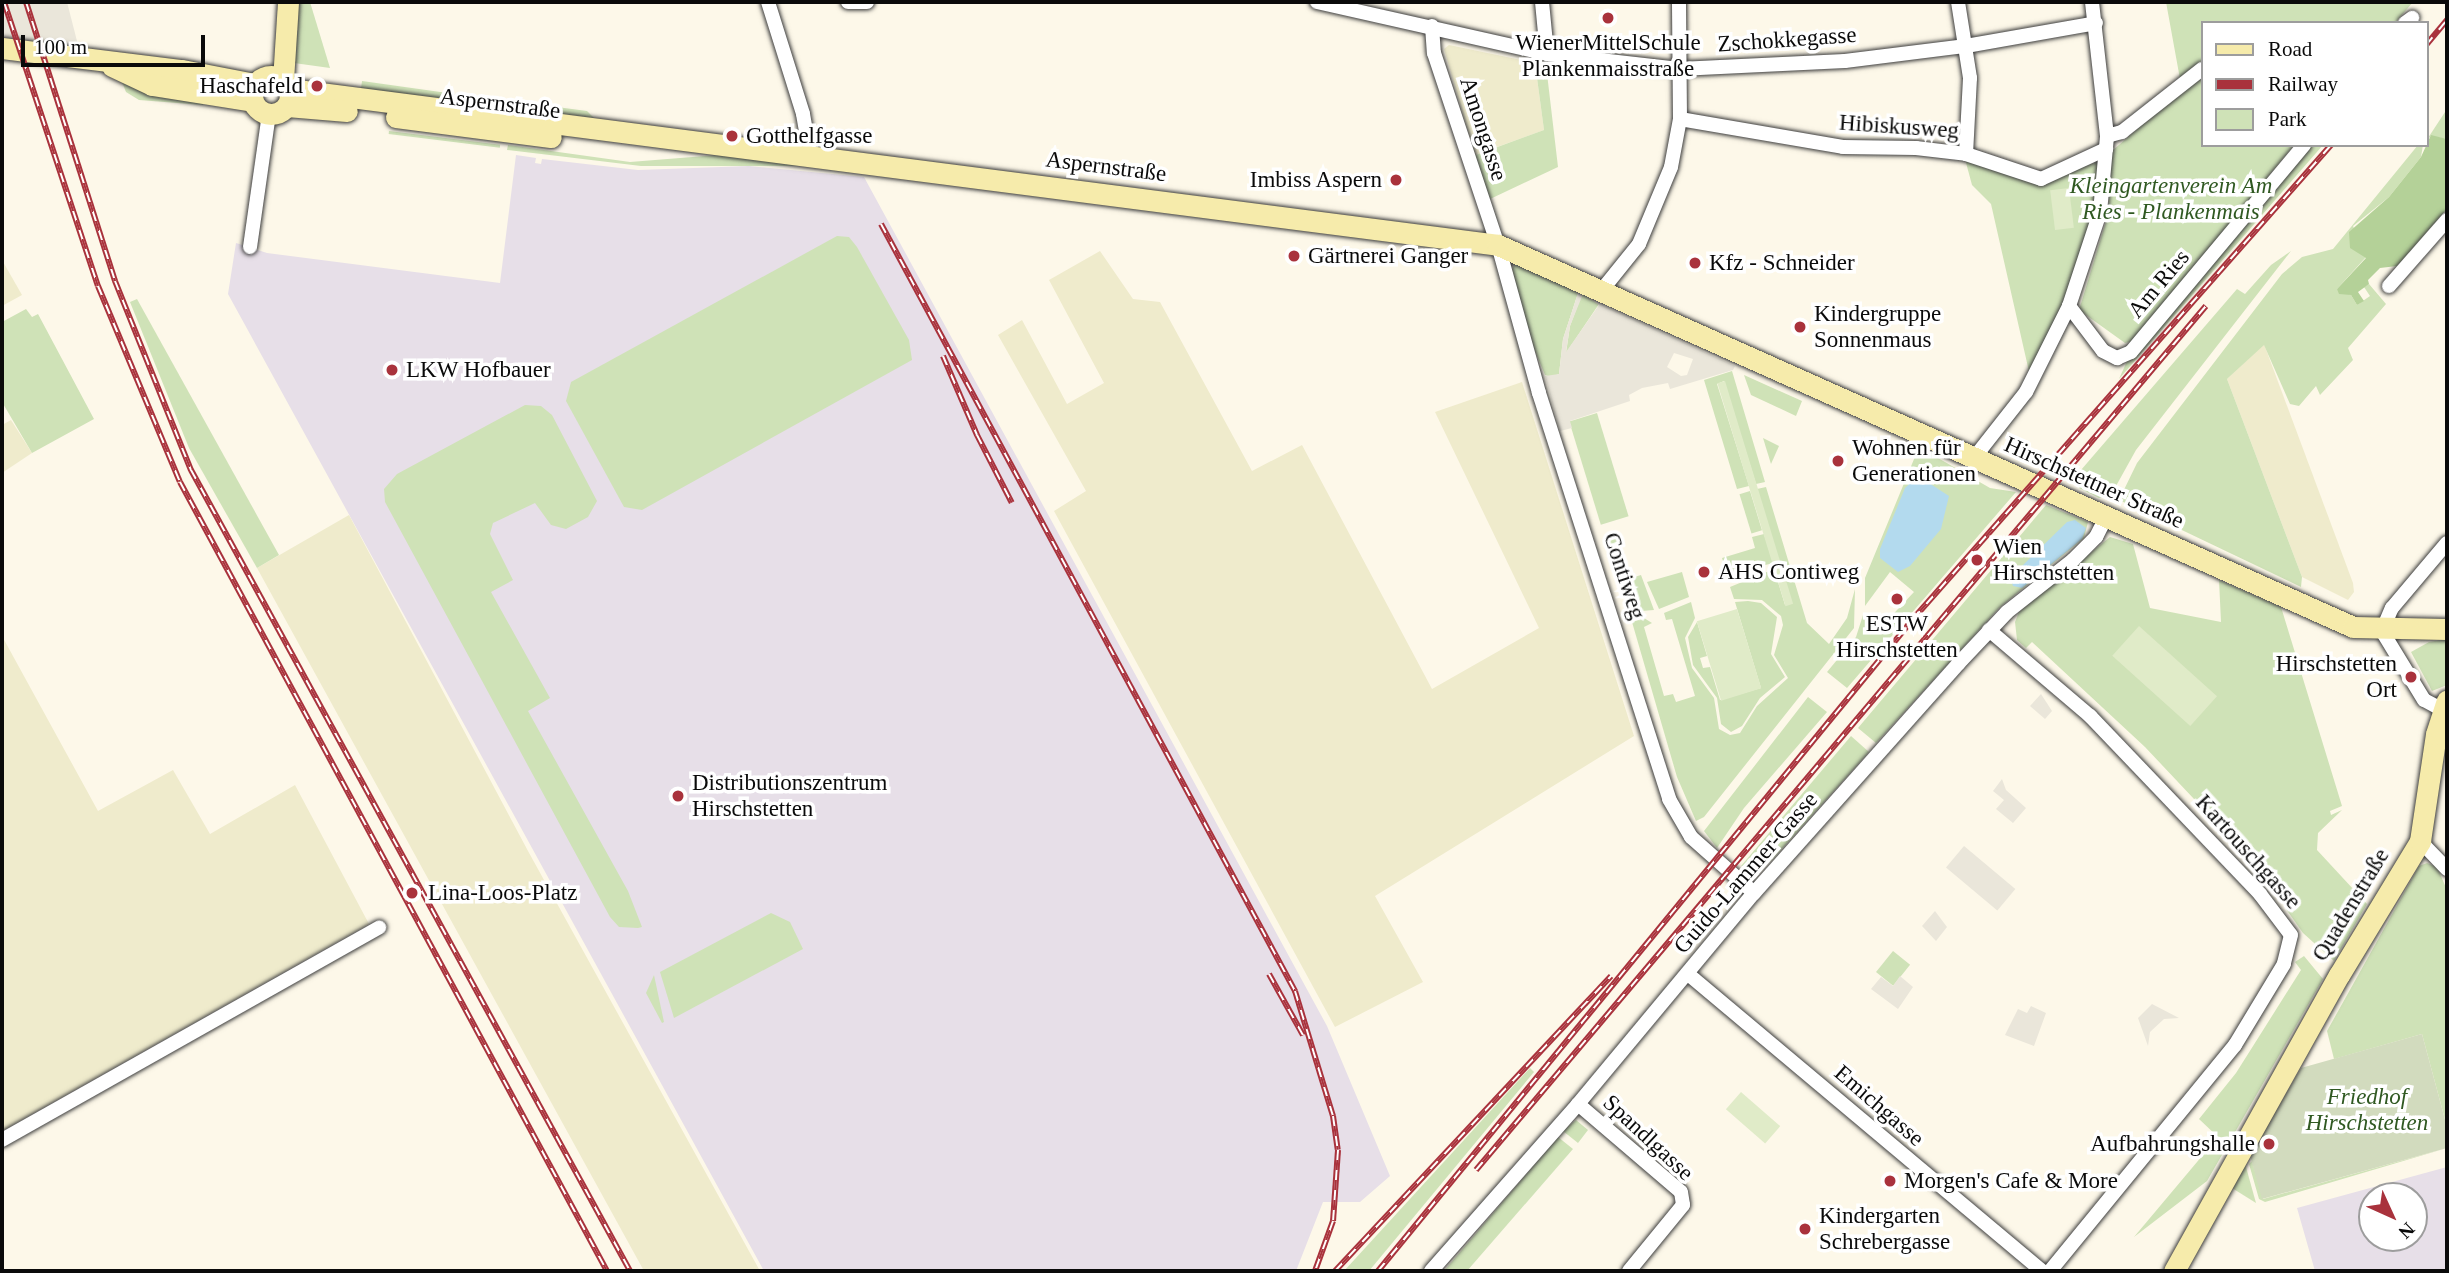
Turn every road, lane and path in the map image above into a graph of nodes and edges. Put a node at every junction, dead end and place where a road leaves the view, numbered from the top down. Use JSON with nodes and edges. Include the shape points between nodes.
{"nodes":[{"id":1,"x":279,"y":2,"type":"edge"},
{"id":2,"x":288,"y":2,"type":"edge"},
{"id":3,"x":768,"y":2,"type":"edge"},
{"id":4,"x":848,"y":2,"type":"edge"},
{"id":5,"x":867,"y":2,"type":"edge"},
{"id":6,"x":1317,"y":2,"type":"edge"},
{"id":7,"x":1542,"y":2,"type":"edge"},
{"id":8,"x":1679,"y":2,"type":"edge"},
{"id":9,"x":1958,"y":2,"type":"edge"},
{"id":10,"x":2092,"y":2,"type":"edge"},
{"id":11,"x":1380,"y":8,"type":"edge"},
{"id":12,"x":2096,"y":23,"type":"junction"},
{"id":13,"x":1432,"y":26,"type":"junction"},
{"id":14,"x":1966,"y":46,"type":"junction"},
{"id":15,"x":2,"y":48,"type":"edge"},
{"id":16,"x":1547,"y":54,"type":"junction"},
{"id":17,"x":1679,"y":69,"type":"junction"},
{"id":18,"x":2200,"y":71,"type":"edge"},
{"id":19,"x":271,"y":93,"type":"junction"},
{"id":20,"x":1680,"y":119,"type":"junction"},
{"id":21,"x":2107,"y":143,"type":"junction"},
{"id":22,"x":2302,"y":147,"type":"edge"},
{"id":23,"x":810,"y":154,"type":"junction"},
{"id":24,"x":1966,"y":154,"type":"junction"},
{"id":25,"x":2447,"y":220,"type":"edge"},
{"id":26,"x":1498,"y":245,"type":"junction"},
{"id":27,"x":250,"y":247,"type":"dead end"},
{"id":28,"x":2389,"y":286,"type":"dead end"},
{"id":29,"x":1602,"y":290,"type":"junction"},
{"id":30,"x":2069,"y":306,"type":"junction"},
{"id":31,"x":1974,"y":458,"type":"junction"},
{"id":32,"x":2106,"y":517,"type":"junction"},
{"id":33,"x":2447,"y":542,"type":"edge"},
{"id":34,"x":2447,"y":629,"type":"edge"},
{"id":35,"x":1989,"y":630,"type":"junction"},
{"id":36,"x":2382,"y":631,"type":"junction"},
{"id":37,"x":2445,"y":705,"type":"edge"},
{"id":38,"x":2420,"y":841,"type":"junction"},
{"id":39,"x":2447,"y":869,"type":"edge"},
{"id":40,"x":1754,"y":893,"type":"junction"},
{"id":41,"x":379,"y":928,"type":"dead end"},
{"id":42,"x":1688,"y":974,"type":"junction"},
{"id":43,"x":1578,"y":1104,"type":"junction"},
{"id":44,"x":2256,"y":1121,"type":"junction"},
{"id":45,"x":2,"y":1140,"type":"edge"},
{"id":46,"x":1431,"y":1271,"type":"edge"},
{"id":47,"x":1629,"y":1271,"type":"edge"},
{"id":48,"x":2042,"y":1271,"type":"edge"},
{"id":49,"x":2050,"y":1271,"type":"edge"},
{"id":50,"x":2166,"y":1271,"type":"edge"},
{"id":51,"x":2174,"y":1271,"type":"edge"}],
"edges":[{"from":1,"to":19,"type":"main road"},
{"from":2,"to":19,"type":"main road"},
{"from":3,"to":23,"type":"street","via":[[803,114]]},
{"from":4,"to":5,"type":"street"},
{"from":6,"to":11,"type":"street","name":"Zschokkegasse"},
{"from":7,"to":16,"type":"street"},
{"from":8,"to":17,"type":"street"},
{"from":9,"to":14,"type":"street"},
{"from":10,"to":12,"type":"street"},
{"from":11,"to":13,"type":"street","name":"Zschokkegasse"},
{"from":12,"to":14,"type":"street","name":"Zschokkegasse"},
{"from":12,"to":21,"type":"street"},
{"from":13,"to":16,"type":"street","name":"Zschokkegasse"},
{"from":13,"to":26,"type":"street","name":"Amongasse","via":[[1434,53]]},
{"from":14,"to":17,"type":"street","name":"Zschokkegasse","via":[[1818,63]]},
{"from":14,"to":24,"type":"street","via":[[1970,78]]},
{"from":15,"to":19,"type":"main road","name":"Aspernstraße","via":[[104,61]]},
{"from":16,"to":17,"type":"street","name":"Zschokkegasse"},
{"from":17,"to":20,"type":"street"},
{"from":18,"to":21,"type":"street","name":"Hibiskusweg"},
{"from":19,"to":23,"type":"main road","name":"Aspernstraße"},
{"from":19,"to":27,"type":"street"},
{"from":20,"to":24,"type":"street","name":"Hibiskusweg","via":[[1843,147]]},
{"from":20,"to":29,"type":"street","via":[[1656,211],[1639,244]]},
{"from":21,"to":24,"type":"street","name":"Hibiskusweg","via":[[2041,179]]},
{"from":21,"to":30,"type":"street","via":[[2100,212]]},
{"from":22,"to":30,"type":"street","name":"Am Ries","via":[[2132,352],[2117,358],[2103,351]]},
{"from":23,"to":26,"type":"main road","name":"Aspernstraße"},
{"from":25,"to":28,"type":"street"},
{"from":26,"to":29,"type":"main road","name":"Hirschstettner Straße"},
{"from":26,"to":40,"type":"street","name":"Contiweg","via":[[1539,393],[1669,799],[1691,837]]},
{"from":29,"to":31,"type":"main road","name":"Hirschstettner Straße"},
{"from":30,"to":31,"type":"street","via":[[2026,392]]},
{"from":31,"to":32,"type":"main road","name":"Hirschstettner Straße"},
{"from":32,"to":35,"type":"street","name":"Guido-Lammer-Gasse","via":[[2096,537],[2073,560]]},
{"from":32,"to":36,"type":"main road","name":"Hirschstettner Straße","via":[[2353,627]]},
{"from":33,"to":36,"type":"street","via":[[2392,608]]},
{"from":34,"to":36,"type":"main road","name":"Hirschstettner Straße"},
{"from":35,"to":40,"type":"street","name":"Guido-Lammer-Gasse"},
{"from":35,"to":49,"type":"street","name":"Kartouschgasse","via":[[2090,716],[2260,894],[2291,936],[2284,964],[2235,1045]]},
{"from":36,"to":37,"type":"street","via":[[2424,700]]},
{"from":37,"to":38,"type":"main road","name":"Quadenstraße"},
{"from":38,"to":39,"type":"street"},
{"from":38,"to":44,"type":"main road","name":"Quadenstraße"},
{"from":40,"to":42,"type":"street","name":"Guido-Lammer-Gasse"},
{"from":41,"to":45,"type":"street"},
{"from":42,"to":43,"type":"street","name":"Guido-Lammer-Gasse"},
{"from":42,"to":48,"type":"street","name":"Emichgasse"},
{"from":43,"to":46,"type":"street","name":"Guido-Lammer-Gasse"},
{"from":43,"to":47,"type":"street","name":"Spandlgasse","via":[[1681,1192],[1683,1205]]},
{"from":44,"to":50,"type":"main road","name":"Quadenstraße","via":[[2248,1126]]},
{"from":44,"to":51,"type":"main road","name":"Quadenstraße"}]}
